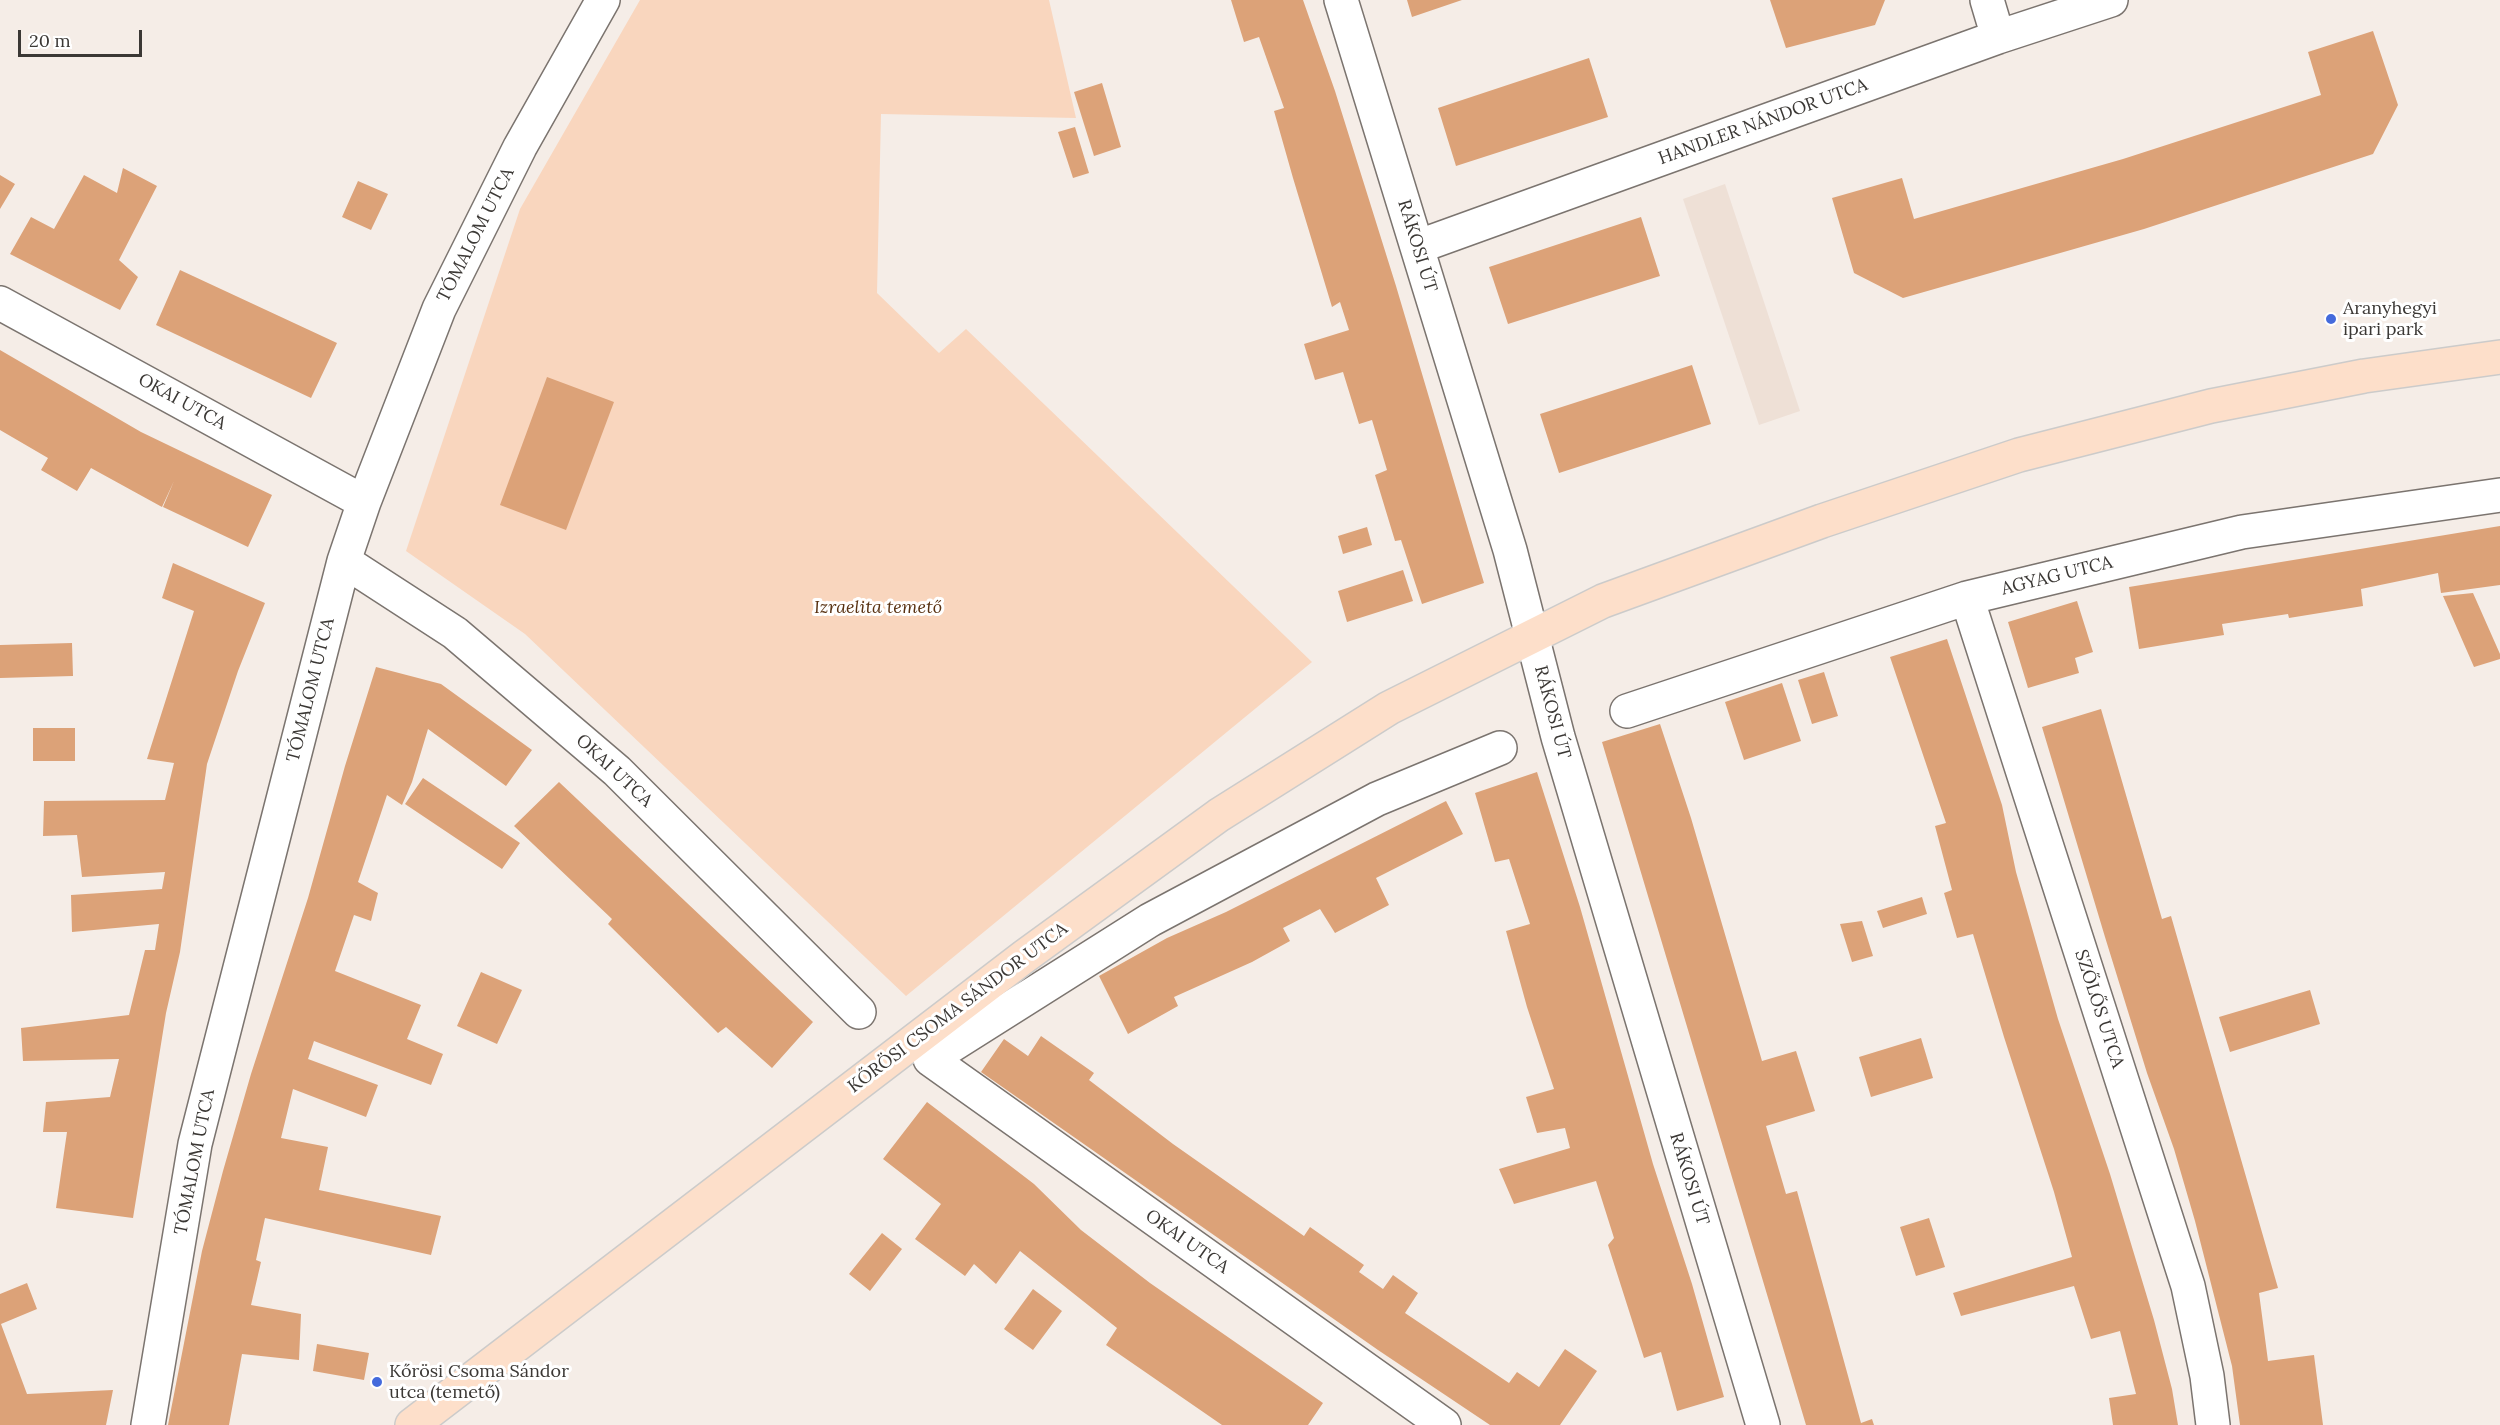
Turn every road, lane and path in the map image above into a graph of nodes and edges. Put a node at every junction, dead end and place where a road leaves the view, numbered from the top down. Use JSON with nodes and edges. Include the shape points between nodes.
{"nodes":[{"id":1,"x":603,"y":0,"type":"edge"},
{"id":2,"x":1341,"y":0,"type":"edge"},
{"id":3,"x":1987,"y":0,"type":"edge"},
{"id":4,"x":2111,"y":0,"type":"edge"},
{"id":5,"x":1998,"y":37,"type":"junction"},
{"id":6,"x":1417,"y":247,"type":"junction"},
{"id":7,"x":0,"y":303,"type":"edge"},
{"id":8,"x":2500,"y":357,"type":"edge"},
{"id":9,"x":2500,"y":495,"type":"edge"},
{"id":10,"x":364,"y":502,"type":"junction"},
{"id":11,"x":344,"y":561,"type":"junction"},
{"id":12,"x":1967,"y":598,"type":"junction"},
{"id":13,"x":1532,"y":636,"type":"junction"},
{"id":14,"x":1627,"y":711,"type":"dead end"},
{"id":15,"x":1500,"y":747,"type":"dead end"},
{"id":16,"x":859,"y":1012,"type":"dead end"},
{"id":17,"x":930,"y":1059,"type":"joint"},
{"id":18,"x":148,"y":1425,"type":"edge"},
{"id":19,"x":412,"y":1425,"type":"edge"},
{"id":20,"x":1444,"y":1425,"type":"edge"},
{"id":21,"x":1763,"y":1425,"type":"edge"},
{"id":22,"x":2213,"y":1425,"type":"edge"}],
"edges":[{"from":1,"to":10,"type":"street","name":"TÓMALOM UTCA","via":[[520,147],[440,309]]},
{"from":2,"to":6,"type":"street","name":"RÁKOSI ÚT"},
{"from":3,"to":5,"type":"street"},
{"from":4,"to":5,"type":"street","name":"HANDLER NÁNDOR UTCA"},
{"from":5,"to":6,"type":"street","name":"HANDLER NÁNDOR UTCA"},
{"from":6,"to":13,"type":"street","name":"RÁKOSI ÚT","via":[[1510,550]]},
{"from":7,"to":10,"type":"street","name":"OKAI UTCA"},
{"from":8,"to":13,"type":"main road","name":"KŐRÖSI CSOMA SÁNDOR UTCA","via":[[2364,376],[2211,406],[2019,455],[1822,520],[1603,601]]},
{"from":9,"to":12,"type":"street","name":"AGYAG UTCA","via":[[2241,532]]},
{"from":10,"to":11,"type":"street","name":"TÓMALOM UTCA"},
{"from":11,"to":16,"type":"street","name":"OKAI UTCA","via":[[455,633],[617,771]]},
{"from":11,"to":18,"type":"street","name":"TÓMALOM UTCA","via":[[195,1144]]},
{"from":12,"to":14,"type":"street","name":"AGYAG UTCA"},
{"from":12,"to":22,"type":"street","name":"SZŐLŐS UTCA","via":[[2188,1286]]},
{"from":13,"to":19,"type":"main road","name":"KŐRÖSI CSOMA SÁNDOR UTCA","via":[[1389,708],[1219,815],[1025,956]]},
{"from":13,"to":21,"type":"street","name":"RÁKOSI ÚT","via":[[1558,737]]},
{"from":15,"to":17,"type":"street","name":"KŐRÖSI CSOMA SÁNDOR UTCA","via":[[1377,799],[1150,920]]},
{"from":17,"to":20,"type":"street","name":"OKAI UTCA"}]}
